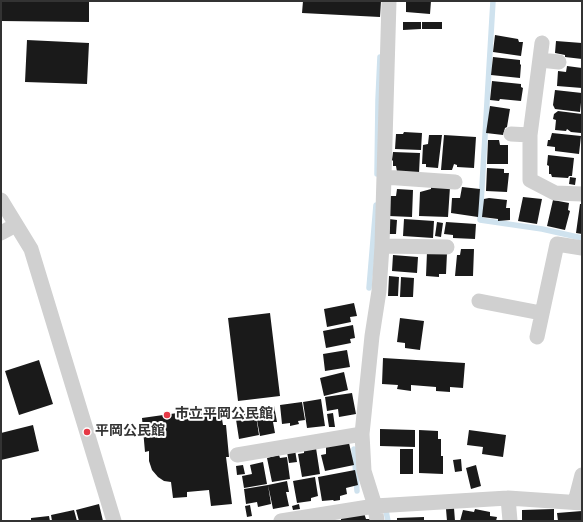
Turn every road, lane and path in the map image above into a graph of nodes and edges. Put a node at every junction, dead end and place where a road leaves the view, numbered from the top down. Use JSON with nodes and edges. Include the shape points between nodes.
{"nodes":[{"id":1,"x":389,"y":1,"type":"edge"},
{"id":2,"x":542,"y":43,"type":"dead end"},
{"id":3,"x":540,"y":60,"type":"junction"},
{"id":4,"x":559,"y":62,"type":"dead end"},
{"id":5,"x":511,"y":134,"type":"dead end"},
{"id":6,"x":530,"y":135,"type":"junction"},
{"id":7,"x":384,"y":177,"type":"junction"},
{"id":8,"x":455,"y":182,"type":"dead end"},
{"id":9,"x":582,"y":194,"type":"edge"},
{"id":10,"x":1,"y":200,"type":"edge"},
{"id":11,"x":16,"y":225,"type":"junction"},
{"id":12,"x":1,"y":233,"type":"edge"},
{"id":13,"x":382,"y":246,"type":"junction"},
{"id":14,"x":447,"y":248,"type":"dead end"},
{"id":15,"x":582,"y":248,"type":"edge"},
{"id":16,"x":478,"y":301,"type":"dead end"},
{"id":17,"x":541,"y":313,"type":"junction"},
{"id":18,"x":536,"y":336,"type":"dead end"},
{"id":19,"x":362,"y":434,"type":"junction"},
{"id":20,"x":237,"y":455,"type":"dead end"},
{"id":21,"x":582,"y":475,"type":"edge"},
{"id":22,"x":508,"y":498,"type":"junction"},
{"id":23,"x":578,"y":502,"type":"edge"},
{"id":24,"x":376,"y":514,"type":"edge"},
{"id":25,"x":114,"y":521,"type":"edge"},
{"id":26,"x":281,"y":521,"type":"edge"},
{"id":27,"x":510,"y":521,"type":"edge"}],
"edges":[{"from":1,"to":7,"type":"street"},
{"from":2,"to":3,"type":"street"},
{"from":3,"to":4,"type":"street"},
{"from":3,"to":6,"type":"street"},
{"from":5,"to":6,"type":"street"},
{"from":6,"to":9,"type":"street","via":[[530,180],[555,193]]},
{"from":7,"to":8,"type":"street"},
{"from":7,"to":13,"type":"street"},
{"from":10,"to":11,"type":"street"},
{"from":11,"to":12,"type":"street"},
{"from":11,"to":25,"type":"street","via":[[31,248]]},
{"from":13,"to":14,"type":"street"},
{"from":13,"to":19,"type":"street"},
{"from":15,"to":17,"type":"street","via":[[557,244]]},
{"from":16,"to":17,"type":"street"},
{"from":17,"to":18,"type":"street"},
{"from":19,"to":20,"type":"street"},
{"from":19,"to":24,"type":"street","via":[[364,471]]},
{"from":21,"to":23,"type":"street"},
{"from":22,"to":23,"type":"street"},
{"from":22,"to":24,"type":"street"},
{"from":22,"to":27,"type":"street"},
{"from":24,"to":26,"type":"street"}]}
